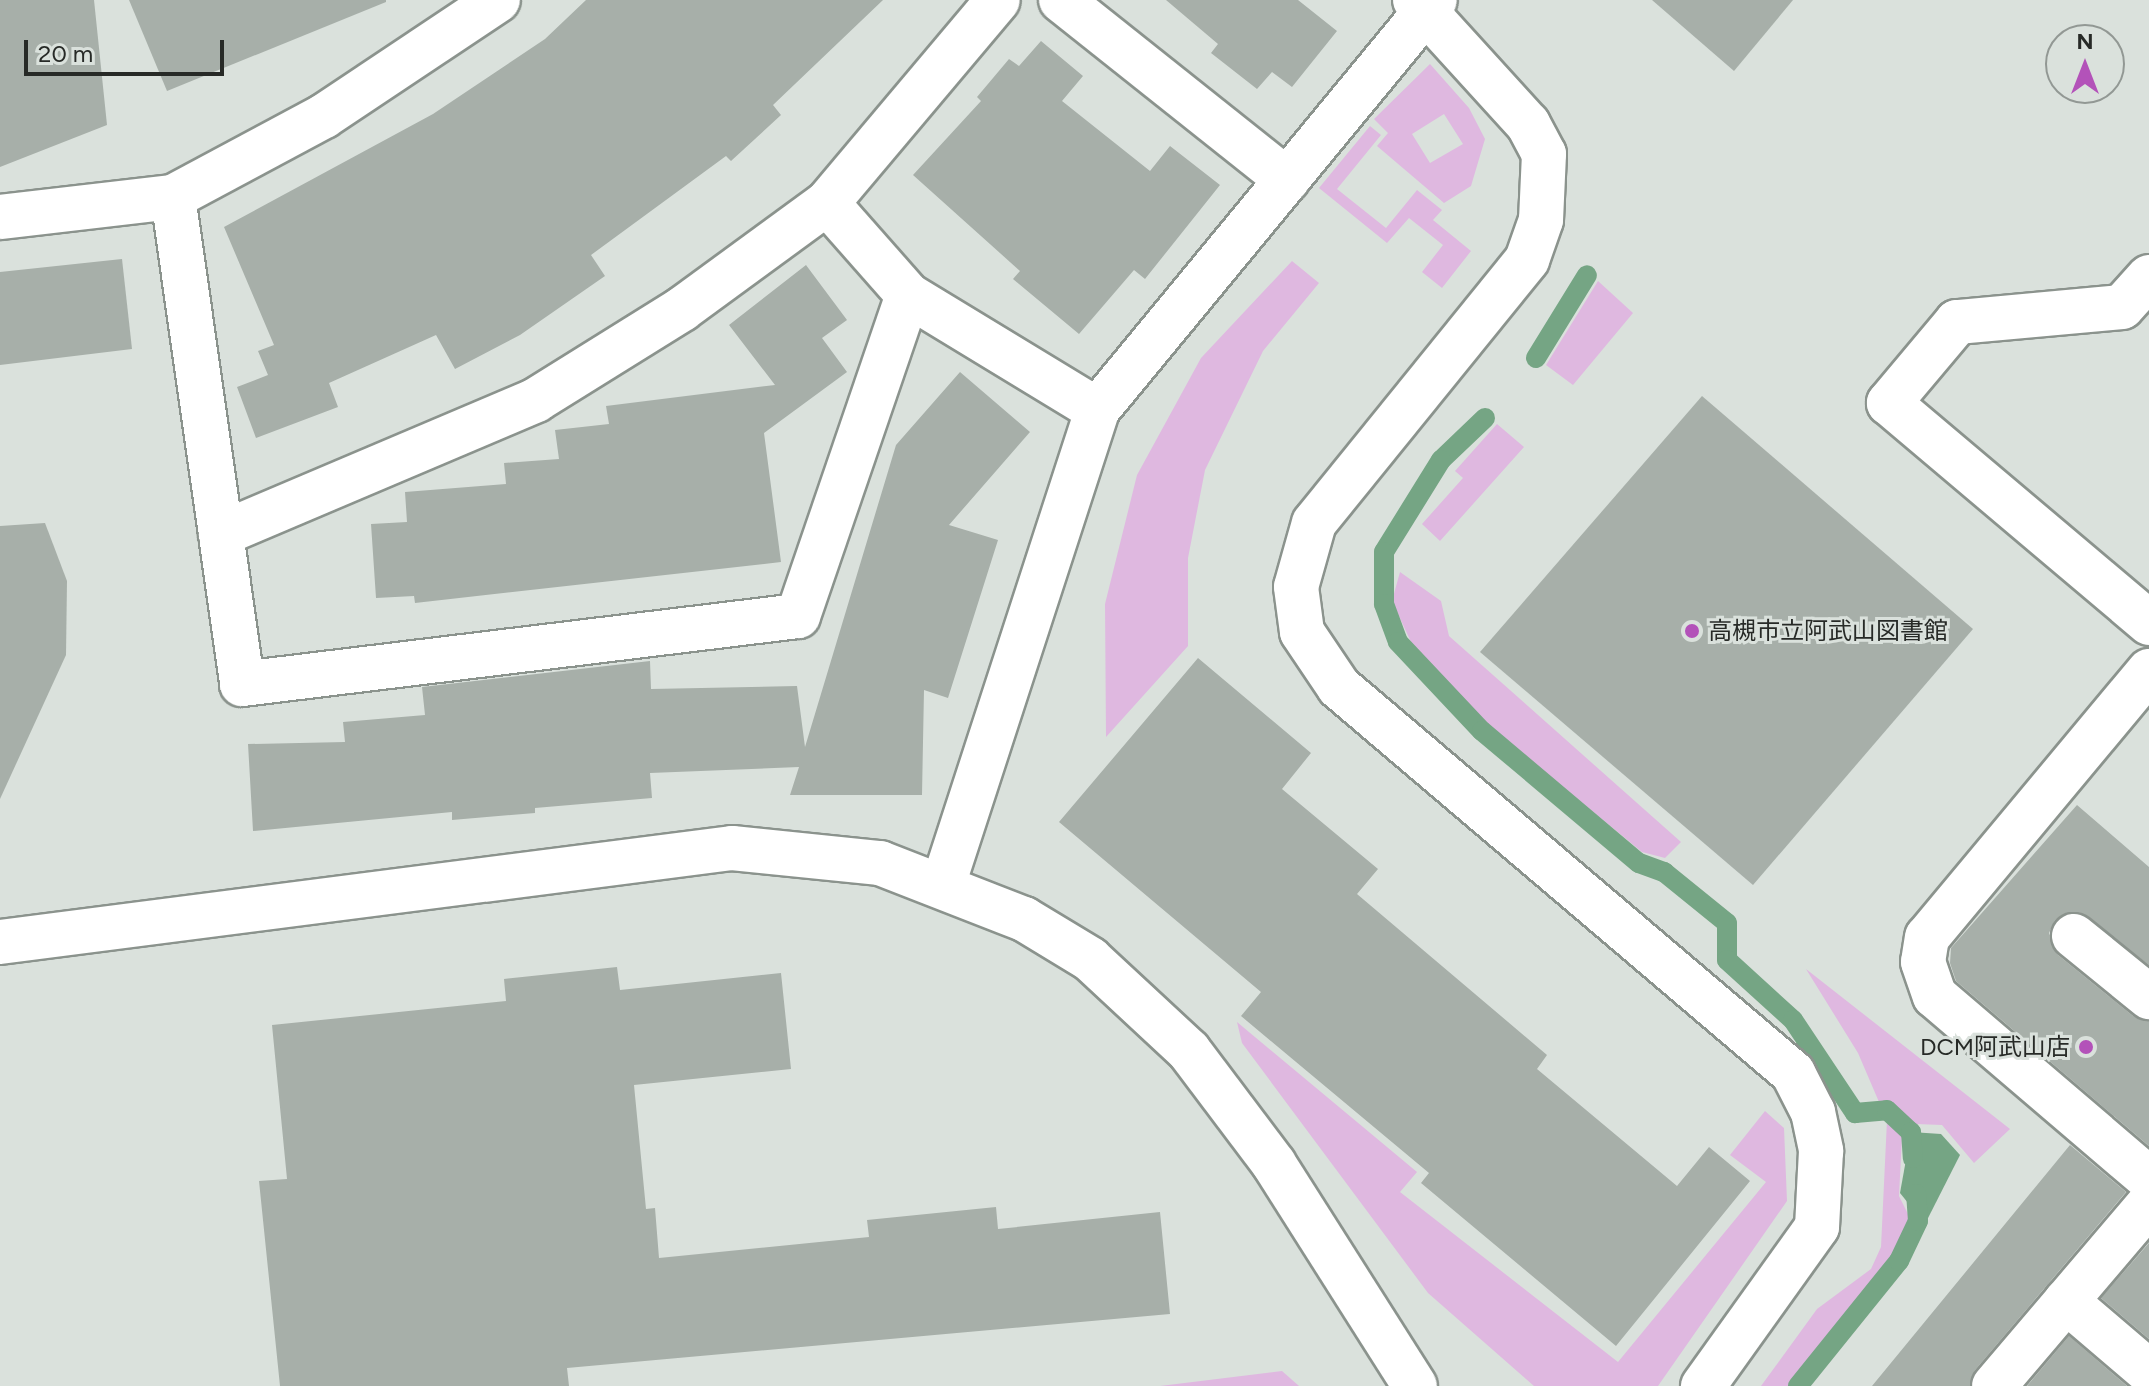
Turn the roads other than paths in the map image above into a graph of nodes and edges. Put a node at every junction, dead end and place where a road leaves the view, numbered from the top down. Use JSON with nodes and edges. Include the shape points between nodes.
{"nodes":[{"id":1,"x":498,"y":0,"type":"edge"},
{"id":2,"x":998,"y":0,"type":"edge"},
{"id":3,"x":1061,"y":0,"type":"edge"},
{"id":4,"x":1426,"y":3,"type":"edge"},
{"id":5,"x":1287,"y":180,"type":"junction"},
{"id":6,"x":173,"y":197,"type":"junction"},
{"id":7,"x":827,"y":203,"type":"junction"},
{"id":8,"x":0,"y":217,"type":"edge"},
{"id":9,"x":2149,"y":277,"type":"edge"},
{"id":10,"x":908,"y":295,"type":"junction"},
{"id":11,"x":1097,"y":410,"type":"junction"},
{"id":12,"x":221,"y":534,"type":"junction"},
{"id":13,"x":2149,"y":623,"type":"edge"},
{"id":14,"x":2149,"y":671,"type":"edge"},
{"id":15,"x":943,"y":885,"type":"junction"},
{"id":16,"x":2074,"y":936,"type":"dead end"},
{"id":17,"x":0,"y":942,"type":"edge"},
{"id":18,"x":2149,"y":997,"type":"edge"},
{"id":19,"x":2149,"y":1179,"type":"edge"},
{"id":20,"x":2149,"y":1204,"type":"edge"},
{"id":21,"x":2066,"y":1301,"type":"junction"},
{"id":22,"x":2149,"y":1372,"type":"edge"},
{"id":23,"x":1415,"y":1386,"type":"edge"},
{"id":24,"x":1703,"y":1386,"type":"edge"},
{"id":25,"x":1994,"y":1386,"type":"edge"}],
"edges":[{"from":1,"to":6,"type":"street","via":[[324,116]]},
{"from":2,"to":7,"type":"street"},
{"from":3,"to":5,"type":"street"},
{"from":4,"to":5,"type":"street"},
{"from":4,"to":24,"type":"street","via":[[1528,124],[1544,154],[1541,220],[1527,260],[1314,523],[1299,565],[1300,621],[1311,652],[1339,687],[1793,1073],[1813,1112],[1821,1151],[1817,1227]]},
{"from":5,"to":11,"type":"street"},
{"from":6,"to":8,"type":"street"},
{"from":6,"to":12,"type":"street"},
{"from":7,"to":10,"type":"street"},
{"from":7,"to":12,"type":"street","via":[[682,309],[536,400]]},
{"from":9,"to":13,"type":"street","via":[[2122,307],[1957,322],[1889,403]]},
{"from":10,"to":11,"type":"street"},
{"from":10,"to":12,"type":"street","via":[[798,616],[242,684]]},
{"from":11,"to":15,"type":"street"},
{"from":14,"to":19,"type":"street","via":[[1927,937],[1923,962],[1935,996]]},
{"from":15,"to":17,"type":"street","via":[[880,863],[732,848]]},
{"from":15,"to":23,"type":"street","via":[[1024,919],[1090,959],[1189,1051],[1274,1164]]},
{"from":16,"to":18,"type":"street"},
{"from":20,"to":21,"type":"street"},
{"from":21,"to":22,"type":"street"},
{"from":21,"to":25,"type":"street"}]}
